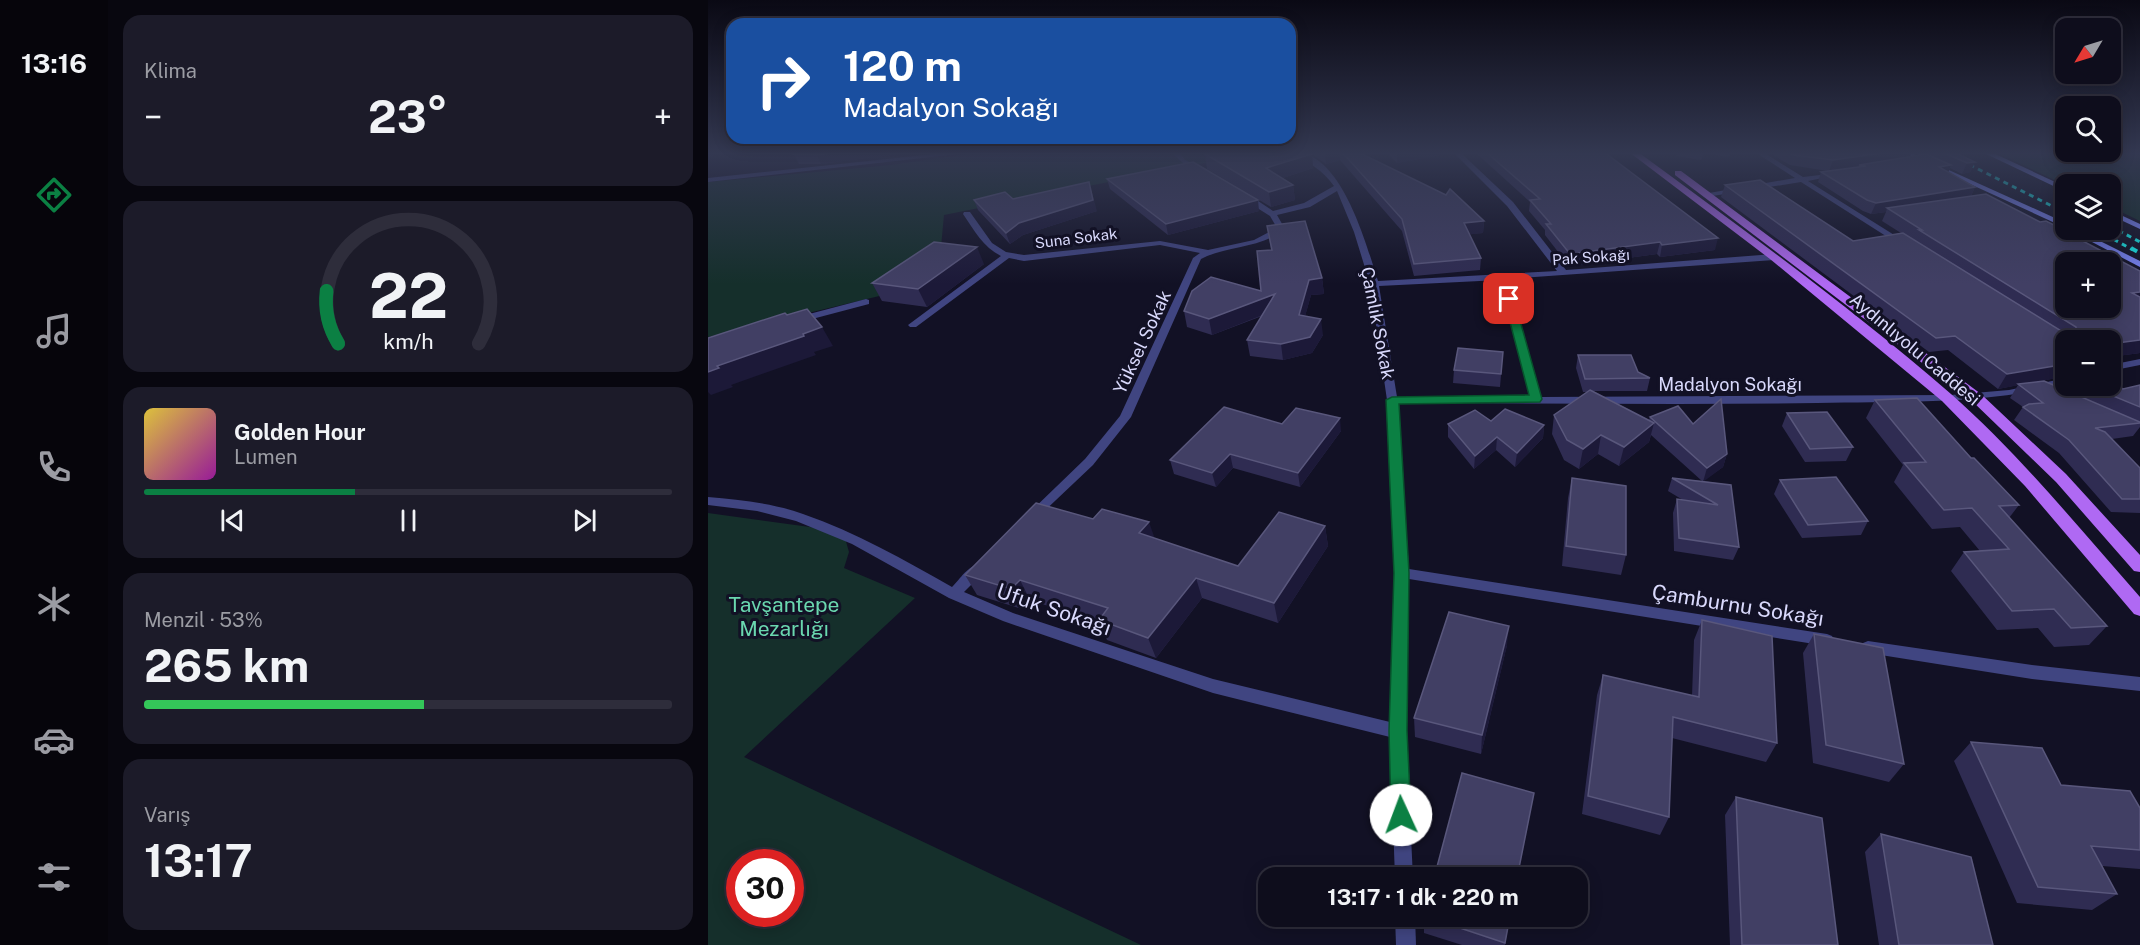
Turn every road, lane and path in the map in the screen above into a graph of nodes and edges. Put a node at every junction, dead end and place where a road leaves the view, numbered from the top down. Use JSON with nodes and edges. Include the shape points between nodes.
{"nodes":[{"id":1,"x":1245,"y":196,"type":"edge"},
{"id":2,"x":1322,"y":196,"type":"edge"},
{"id":3,"x":1342,"y":196,"type":"edge"},
{"id":4,"x":1502,"y":196,"type":"edge"},
{"id":5,"x":1692,"y":196,"type":"edge"},
{"id":6,"x":1710,"y":196,"type":"edge"},
{"id":7,"x":1830,"y":196,"type":"edge"},
{"id":8,"x":2000,"y":196,"type":"edge"},
{"id":9,"x":2004,"y":198,"type":"junction"},
{"id":10,"x":1992,"y":199,"type":"edge"},
{"id":11,"x":967,"y":214,"type":"dead end"},
{"id":12,"x":1271,"y":214,"type":"junction"},
{"id":13,"x":1878,"y":218,"type":"edge"},
{"id":14,"x":2121,"y":218,"type":"edge"},
{"id":15,"x":1866,"y":219,"type":"junction"},
{"id":16,"x":2055,"y":221,"type":"edge"},
{"id":17,"x":2140,"y":227,"type":"edge"},
{"id":18,"x":2093,"y":240,"type":"edge"},
{"id":19,"x":1208,"y":252,"type":"junction"},
{"id":20,"x":1916,"y":252,"type":"edge"},
{"id":21,"x":1006,"y":256,"type":"junction"},
{"id":22,"x":1774,"y":257,"type":"junction"},
{"id":23,"x":2140,"y":264,"type":"edge"},
{"id":24,"x":1563,"y":272,"type":"junction"},
{"id":25,"x":1504,"y":279,"type":"junction"},
{"id":26,"x":1374,"y":284,"type":"junction"},
{"id":27,"x":866,"y":302,"type":"dead end"},
{"id":28,"x":786,"y":323,"type":"edge"},
{"id":29,"x":913,"y":325,"type":"dead end"},
{"id":30,"x":2140,"y":362,"type":"edge"},
{"id":31,"x":2121,"y":366,"type":"edge"},
{"id":32,"x":2055,"y":384,"type":"edge"},
{"id":33,"x":2039,"y":389,"type":"junction"},
{"id":34,"x":1976,"y":397,"type":"junction"},
{"id":35,"x":1947,"y":398,"type":"junction"},
{"id":36,"x":2060,"y":398,"type":"edge"},
{"id":37,"x":1536,"y":399,"type":"junction"},
{"id":38,"x":1392,"y":400,"type":"junction"},
{"id":39,"x":708,"y":501,"type":"edge"},
{"id":40,"x":1026,"y":522,"type":"edge"},
{"id":41,"x":987,"y":561,"type":"edge"},
{"id":42,"x":2140,"y":566,"type":"edge"},
{"id":43,"x":1402,"y":573,"type":"junction"},
{"id":44,"x":954,"y":594,"type":"junction"},
{"id":45,"x":2140,"y":609,"type":"edge"},
{"id":46,"x":2140,"y":684,"type":"edge"},
{"id":47,"x":1398,"y":731,"type":"junction"},
{"id":48,"x":1404,"y":867,"type":"edge"},
{"id":49,"x":1405,"y":927,"type":"edge"},
{"id":50,"x":1406,"y":945,"type":"edge"}],
"edges":[{"from":1,"to":12,"type":"street"},
{"from":2,"to":12,"type":"street","via":[[1307,205]]},
{"from":3,"to":26,"type":"street","name":"Çamlık Sokak"},
{"from":4,"to":24,"type":"street"},
{"from":5,"to":22,"type":"main road","name":"Aydınlıyolu Caddesi"},
{"from":6,"to":34,"type":"main road"},
{"from":7,"to":15,"type":"street"},
{"from":8,"to":9,"type":"street"},
{"from":9,"to":10,"type":"street"},
{"from":9,"to":16,"type":"street"},
{"from":11,"to":21,"type":"street","via":[[997,253]]},
{"from":12,"to":19,"type":"street","via":[[1281,229],[1256,242]]},
{"from":13,"to":15,"type":"street"},
{"from":14,"to":17,"type":"street"},
{"from":15,"to":20,"type":"street"},
{"from":18,"to":23,"type":"street"},
{"from":19,"to":21,"type":"street","name":"Suna Sokak","via":[[1160,243],[1024,258]]},
{"from":19,"to":40,"type":"street","name":"Yüksel Sokak","via":[[1197,258],[1125,417],[1089,462]]},
{"from":21,"to":29,"type":"street"},
{"from":22,"to":24,"type":"street","name":"Pak Sokağı"},
{"from":22,"to":35,"type":"main road","name":"Aydınlıyolu Caddesi"},
{"from":24,"to":25,"type":"street","name":"Pak Sokağı"},
{"from":25,"to":26,"type":"street","name":"Pak Sokağı"},
{"from":25,"to":37,"type":"street"},
{"from":26,"to":38,"type":"street","name":"Çamlık Sokak"},
{"from":27,"to":28,"type":"street"},
{"from":30,"to":31,"type":"street"},
{"from":32,"to":33,"type":"street","name":"Madalyon Sokağı"},
{"from":33,"to":34,"type":"street","name":"Madalyon Sokağı"},
{"from":33,"to":36,"type":"street"},
{"from":34,"to":35,"type":"street","name":"Madalyon Sokağı"},
{"from":34,"to":42,"type":"main road","via":[[2061,478]]},
{"from":35,"to":37,"type":"street","name":"Madalyon Sokağı","via":[[1700,402]]},
{"from":35,"to":45,"type":"main road","name":"Aydınlıyolu Caddesi","via":[[2030,482]]},
{"from":37,"to":38,"type":"street","name":"Madalyon Sokağı"},
{"from":38,"to":43,"type":"street","name":"Çamlık Sokak"},
{"from":39,"to":44,"type":"street","name":"Ufuk Sokağı","via":[[758,507],[799,518],[857,541]]},
{"from":41,"to":44,"type":"street"},
{"from":43,"to":46,"type":"street","name":"Çamburnu Sokağı","via":[[2032,672]]},
{"from":43,"to":47,"type":"street","name":"Çamlık Sokak"},
{"from":44,"to":47,"type":"street","name":"Ufuk Sokağı","via":[[1008,617],[1213,686]]},
{"from":47,"to":48,"type":"street","name":"Çamlık Sokak"},
{"from":49,"to":50,"type":"street"}]}
